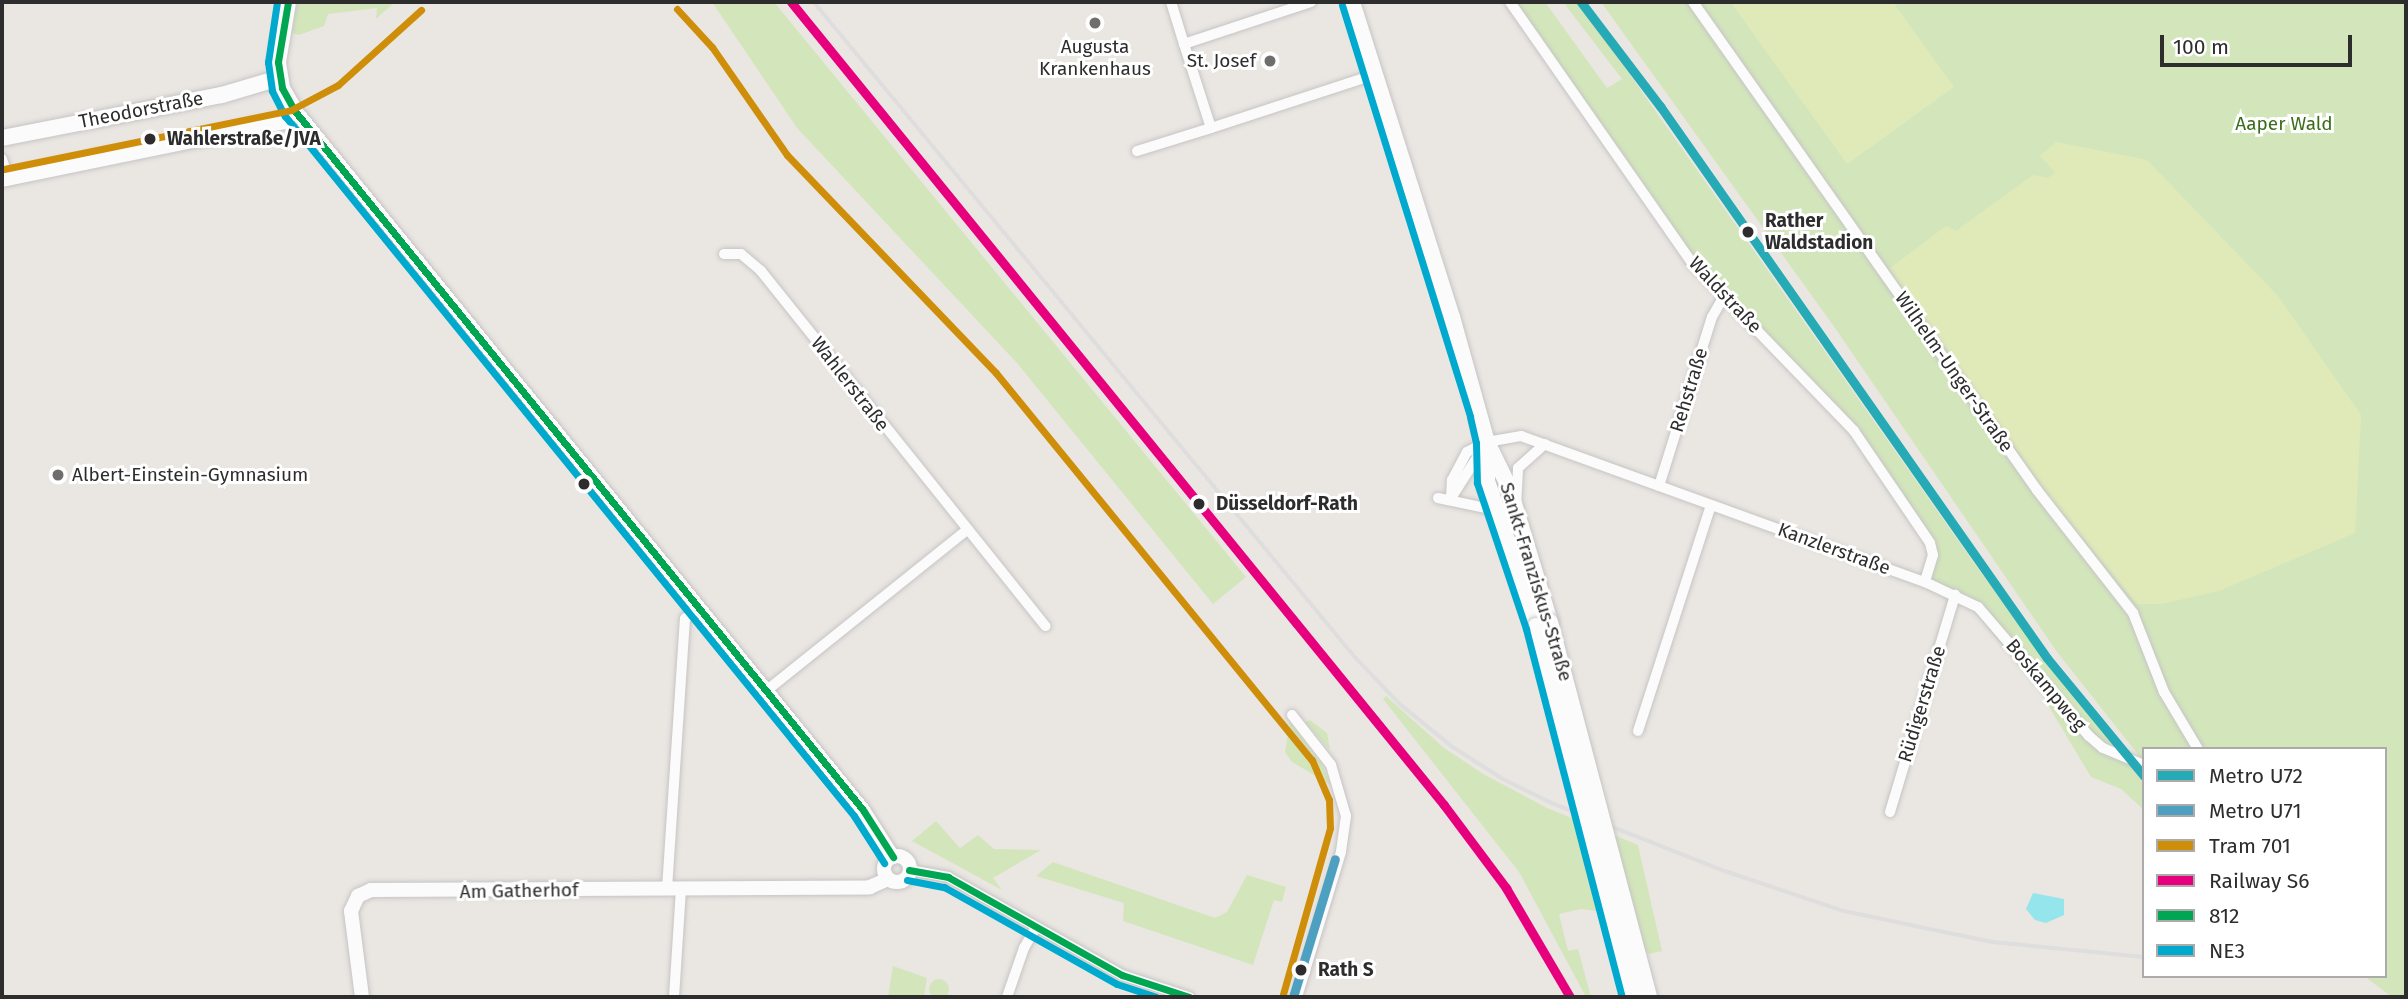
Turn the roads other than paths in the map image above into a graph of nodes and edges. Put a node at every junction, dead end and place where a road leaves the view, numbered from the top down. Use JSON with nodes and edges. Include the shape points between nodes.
{"nodes":[{"id":1,"x":288,"y":2,"type":"edge"},
{"id":2,"x":1171,"y":2,"type":"edge"},
{"id":3,"x":1311,"y":2,"type":"edge"},
{"id":4,"x":1352,"y":2,"type":"edge"},
{"id":5,"x":1510,"y":2,"type":"edge"},
{"id":6,"x":1693,"y":2,"type":"edge"},
{"id":7,"x":1184,"y":44,"type":"junction"},
{"id":8,"x":1376,"y":74,"type":"junction"},
{"id":9,"x":279,"y":78,"type":"junction"},
{"id":10,"x":294,"y":109,"type":"junction"},
{"id":11,"x":1211,"y":128,"type":"junction"},
{"id":12,"x":2,"y":138,"type":"edge"},
{"id":13,"x":1137,"y":151,"type":"dead end"},
{"id":14,"x":2,"y":159,"type":"edge"},
{"id":15,"x":5,"y":178,"type":"edge"},
{"id":16,"x":724,"y":254,"type":"dead end"},
{"id":17,"x":1724,"y":296,"type":"junction"},
{"id":18,"x":1486,"y":442,"type":"junction"},
{"id":19,"x":1545,"y":444,"type":"junction"},
{"id":20,"x":1660,"y":486,"type":"junction"},
{"id":21,"x":1438,"y":498,"type":"dead end"},
{"id":22,"x":1451,"y":498,"type":"junction"},
{"id":23,"x":1711,"y":505,"type":"junction"},
{"id":24,"x":1516,"y":507,"type":"junction"},
{"id":25,"x":1502,"y":518,"type":"junction"},
{"id":26,"x":965,"y":531,"type":"junction"},
{"id":27,"x":1925,"y":582,"type":"junction"},
{"id":28,"x":1955,"y":595,"type":"junction"},
{"id":29,"x":698,"y":607,"type":"junction"},
{"id":30,"x":1543,"y":624,"type":"junction"},
{"id":31,"x":1045,"y":626,"type":"dead end"},
{"id":32,"x":766,"y":691,"type":"junction"},
{"id":33,"x":1292,"y":715,"type":"dead end"},
{"id":34,"x":1638,"y":731,"type":"dead end"},
{"id":35,"x":2197,"y":747,"type":"edge"},
{"id":36,"x":2142,"y":764,"type":"edge"},
{"id":37,"x":1890,"y":812,"type":"dead end"},
{"id":38,"x":893,"y":857,"type":"junction"},
{"id":39,"x":909,"y":870,"type":"junction"},
{"id":40,"x":888,"y":879,"type":"junction"},
{"id":41,"x":674,"y":889,"type":"junction"},
{"id":42,"x":1036,"y":927,"type":"junction"},
{"id":43,"x":362,"y":997,"type":"edge"},
{"id":44,"x":674,"y":997,"type":"edge"},
{"id":45,"x":1007,"y":997,"type":"edge"},
{"id":46,"x":1189,"y":997,"type":"edge"},
{"id":47,"x":1297,"y":997,"type":"edge"},
{"id":48,"x":1633,"y":997,"type":"edge"},
{"id":49,"x":1649,"y":997,"type":"edge"}],
"edges":[{"from":1,"to":9,"type":"main road"},
{"from":2,"to":7,"type":"street"},
{"from":3,"to":7,"type":"street"},
{"from":4,"to":8,"type":"main road"},
{"from":5,"to":17,"type":"street","name":"Waldstraße","via":[[1692,263]]},
{"from":6,"to":35,"type":"street","name":"Wilhelm-Unger-Straße","via":[[2036,490],[2133,613],[2164,692]]},
{"from":7,"to":11,"type":"street"},
{"from":8,"to":11,"type":"street"},
{"from":8,"to":18,"type":"main road"},
{"from":9,"to":10,"type":"main road"},
{"from":9,"to":12,"type":"main road","name":"Theodorstraße","via":[[222,95]]},
{"from":10,"to":15,"type":"main road","via":[[284,121],[270,127]]},
{"from":10,"to":29,"type":"street"},
{"from":11,"to":13,"type":"street"},
{"from":14,"to":15,"type":"street"},
{"from":16,"to":26,"type":"street","name":"Wahlerstraße","via":[[741,254],[761,271]]},
{"from":17,"to":20,"type":"street","name":"Rehstraße","via":[[1712,317]]},
{"from":17,"to":27,"type":"street","name":"Waldstraße","via":[[1854,431],[1930,542],[1933,555]]},
{"from":18,"to":19,"type":"street","name":"Kanzlerstraße","via":[[1521,436]]},
{"from":18,"to":22,"type":"street"},
{"from":18,"to":24,"type":"main road","name":"Sankt-Franziskus-Straße"},
{"from":18,"to":25,"type":"main road","name":"Sankt-Franziskus-Straße","via":[[1487,481]]},
{"from":19,"to":20,"type":"street","name":"Kanzlerstraße"},
{"from":19,"to":24,"type":"street","via":[[1518,468]]},
{"from":20,"to":23,"type":"street","name":"Kanzlerstraße"},
{"from":21,"to":22,"type":"street"},
{"from":22,"to":25,"type":"street","via":[[1490,509]]},
{"from":23,"to":27,"type":"street","name":"Kanzlerstraße"},
{"from":23,"to":34,"type":"street"},
{"from":24,"to":30,"type":"main road","name":"Sankt-Franziskus-Straße"},
{"from":25,"to":30,"type":"main road","name":"Sankt-Franziskus-Straße"},
{"from":26,"to":31,"type":"street","name":"Wahlerstraße"},
{"from":26,"to":32,"type":"street"},
{"from":27,"to":28,"type":"street","name":"Kanzlerstraße"},
{"from":28,"to":36,"type":"street","name":"Boskampweg","via":[[1978,607],[2089,736],[2103,748]]},
{"from":28,"to":37,"type":"street","name":"Rüdigerstraße"},
{"from":29,"to":32,"type":"street"},
{"from":29,"to":41,"type":"street","via":[[685,619]]},
{"from":30,"to":48,"type":"main road","name":"Sankt-Franziskus-Straße","bridge":true},
{"from":30,"to":49,"type":"main road","name":"Sankt-Franziskus-Straße","bridge":true},
{"from":32,"to":38,"type":"street","via":[[863,810]]},
{"from":33,"to":47,"type":"street","via":[[1331,765],[1346,817],[1341,852]]},
{"from":38,"to":39,"type":"street","via":[[905,859]]},
{"from":38,"to":40,"type":"street","via":[[884,869]]},
{"from":39,"to":40,"type":"street","via":[[903,880]]},
{"from":39,"to":42,"type":"street","via":[[948,877]]},
{"from":40,"to":41,"type":"street","name":"Am Gatherhof","via":[[870,887]]},
{"from":41,"to":43,"type":"street","name":"Am Gatherhof","via":[[371,890],[358,896],[351,919]]},
{"from":41,"to":44,"type":"street"},
{"from":42,"to":45,"type":"street"},
{"from":42,"to":46,"type":"street","via":[[1122,975]]}]}
